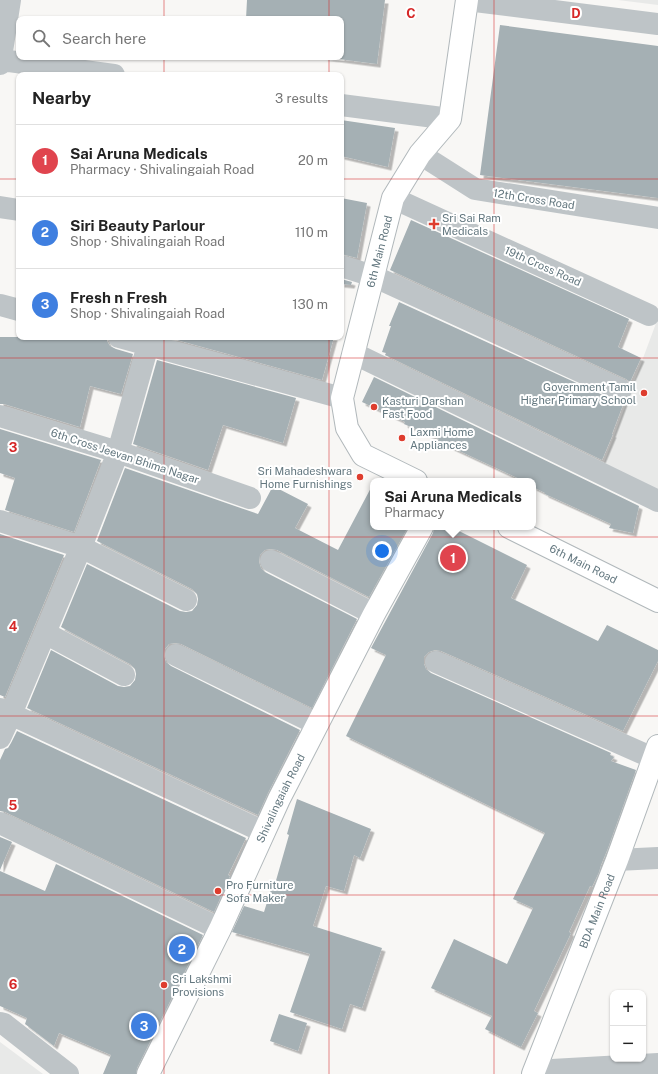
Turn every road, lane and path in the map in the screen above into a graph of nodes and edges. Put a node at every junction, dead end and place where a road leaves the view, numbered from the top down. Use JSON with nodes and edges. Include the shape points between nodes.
{"nodes":[{"id":1,"x":10,"y":0,"type":"edge"},
{"id":2,"x":467,"y":0,"type":"edge"},
{"id":3,"x":658,"y":24,"type":"edge"},
{"id":4,"x":0,"y":62,"type":"edge"},
{"id":5,"x":88,"y":72,"type":"edge"},
{"id":6,"x":344,"y":105,"type":"edge"},
{"id":7,"x":450,"y":119,"type":"junction"},
{"id":8,"x":420,"y":154,"type":"junction"},
{"id":9,"x":392,"y":198,"type":"junction"},
{"id":10,"x":0,"y":207,"type":"edge"},
{"id":11,"x":16,"y":210,"type":"edge"},
{"id":12,"x":658,"y":218,"type":"edge"},
{"id":13,"x":344,"y":267,"type":"edge"},
{"id":14,"x":373,"y":276,"type":"junction"},
{"id":15,"x":0,"y":305,"type":"edge"},
{"id":16,"x":16,"y":309,"type":"edge"},
{"id":17,"x":650,"y":315,"type":"dead end"},
{"id":18,"x":131,"y":340,"type":"edge"},
{"id":19,"x":148,"y":344,"type":"junction"},
{"id":20,"x":353,"y":353,"type":"junction"},
{"id":21,"x":621,"y":390,"type":"dead end"},
{"id":22,"x":342,"y":398,"type":"junction"},
{"id":23,"x":0,"y":416,"type":"edge"},
{"id":24,"x":118,"y":452,"type":"junction"},
{"id":25,"x":410,"y":478,"type":"edge"},
{"id":26,"x":250,"y":498,"type":"dead end"},
{"id":27,"x":658,"y":501,"type":"edge"},
{"id":28,"x":0,"y":521,"type":"edge"},
{"id":29,"x":420,"y":530,"type":"edge"},
{"id":30,"x":515,"y":530,"type":"edge"},
{"id":31,"x":81,"y":547,"type":"junction"},
{"id":32,"x":271,"y":561,"type":"dead end"},
{"id":33,"x":186,"y":600,"type":"dead end"},
{"id":34,"x":658,"y":601,"type":"edge"},
{"id":35,"x":374,"y":614,"type":"junction"},
{"id":36,"x":45,"y":634,"type":"junction"},
{"id":37,"x":176,"y":655,"type":"dead end"},
{"id":38,"x":436,"y":662,"type":"dead end"},
{"id":39,"x":124,"y":675,"type":"dead end"},
{"id":40,"x":6,"y":711,"type":"edge"},
{"id":41,"x":317,"y":724,"type":"junction"},
{"id":42,"x":0,"y":738,"type":"edge"},
{"id":43,"x":656,"y":752,"type":"edge"},
{"id":44,"x":0,"y":823,"type":"edge"},
{"id":45,"x":264,"y":832,"type":"junction"},
{"id":46,"x":658,"y":858,"type":"edge"},
{"id":47,"x":618,"y":860,"type":"junction"},
{"id":48,"x":220,"y":929,"type":"junction"},
{"id":49,"x":0,"y":1023,"type":"edge"},
{"id":50,"x":658,"y":1064,"type":"edge"},
{"id":51,"x":533,"y":1072,"type":"edge"},
{"id":52,"x":68,"y":1074,"type":"edge"},
{"id":53,"x":148,"y":1074,"type":"edge"}],
"edges":[{"from":1,"to":4,"type":"street"},
{"from":2,"to":3,"type":"street"},
{"from":2,"to":7,"type":"street"},
{"from":4,"to":5,"type":"street"},
{"from":6,"to":7,"type":"street"},
{"from":7,"to":8,"type":"street","name":"6th Main Road"},
{"from":8,"to":9,"type":"street","name":"6th Main Road"},
{"from":8,"to":12,"type":"street","name":"12th Cross Road","via":[[475,189]]},
{"from":9,"to":14,"type":"street","name":"6th Main Road"},
{"from":9,"to":17,"type":"street","name":"19th Cross Road"},
{"from":10,"to":11,"type":"street"},
{"from":13,"to":14,"type":"street"},
{"from":14,"to":20,"type":"street","name":"6th Main Road"},
{"from":14,"to":21,"type":"street"},
{"from":15,"to":16,"type":"street"},
{"from":18,"to":19,"type":"street"},
{"from":19,"to":22,"type":"street"},
{"from":19,"to":24,"type":"street"},
{"from":20,"to":22,"type":"street","name":"6th Main Road"},
{"from":20,"to":27,"type":"street"},
{"from":22,"to":25,"type":"street","name":"6th Main Road","via":[[347,428],[363,455]]},
{"from":23,"to":24,"type":"street","name":"6th Cross Jeevan Bhima Nagar"},
{"from":24,"to":26,"type":"street","name":"6th Cross Jeevan Bhima Nagar"},
{"from":24,"to":31,"type":"street"},
{"from":28,"to":31,"type":"street"},
{"from":29,"to":35,"type":"street","name":"Shivalingaiah Road"},
{"from":30,"to":34,"type":"street","name":"6th Main Road"},
{"from":31,"to":33,"type":"street"},
{"from":31,"to":36,"type":"street"},
{"from":32,"to":35,"type":"street"},
{"from":35,"to":41,"type":"street","name":"Shivalingaiah Road"},
{"from":36,"to":39,"type":"street"},
{"from":36,"to":40,"type":"street"},
{"from":37,"to":41,"type":"street"},
{"from":38,"to":43,"type":"street"},
{"from":40,"to":42,"type":"street"},
{"from":40,"to":45,"type":"street"},
{"from":41,"to":45,"type":"street","name":"Shivalingaiah Road"},
{"from":43,"to":47,"type":"street","name":"BDA Main Road"},
{"from":44,"to":48,"type":"street"},
{"from":45,"to":48,"type":"street","name":"Shivalingaiah Road"},
{"from":46,"to":47,"type":"street"},
{"from":47,"to":51,"type":"street","name":"BDA Main Road"},
{"from":48,"to":53,"type":"street","name":"Shivalingaiah Road"},
{"from":49,"to":52,"type":"street"},
{"from":50,"to":51,"type":"street"}]}
